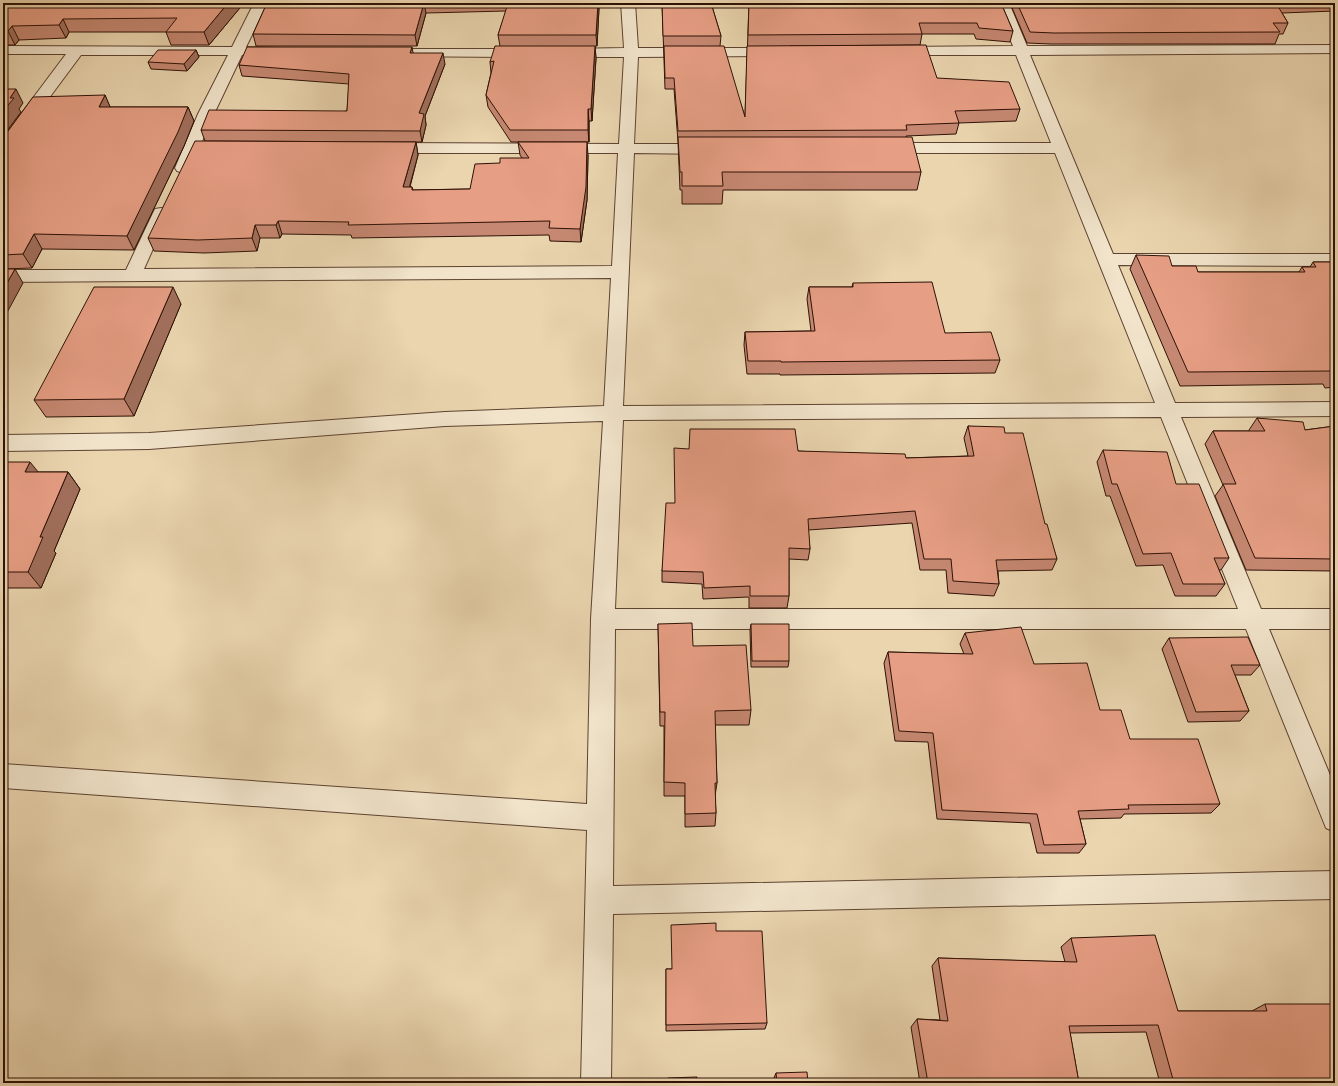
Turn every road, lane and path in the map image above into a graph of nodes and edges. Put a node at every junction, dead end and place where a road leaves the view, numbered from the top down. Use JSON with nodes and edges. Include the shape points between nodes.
{"nodes":[{"id":1,"x":261,"y":3,"type":"edge"},
{"id":2,"x":628,"y":3,"type":"edge"},
{"id":3,"x":1002,"y":3,"type":"edge"},
{"id":4,"x":1335,"y":49,"type":"edge"},
{"id":5,"x":3,"y":50,"type":"edge"},
{"id":6,"x":76,"y":51,"type":"junction"},
{"id":7,"x":237,"y":51,"type":"junction"},
{"id":8,"x":886,"y":51,"type":"edge"},
{"id":9,"x":1022,"y":51,"type":"junction"},
{"id":10,"x":293,"y":52,"type":"edge"},
{"id":11,"x":372,"y":52,"type":"edge"},
{"id":12,"x":631,"y":52,"type":"junction"},
{"id":13,"x":790,"y":52,"type":"edge"},
{"id":14,"x":538,"y":53,"type":"edge"},
{"id":15,"x":553,"y":53,"type":"edge"},
{"id":16,"x":193,"y":147,"type":"junction"},
{"id":17,"x":209,"y":147,"type":"edge"},
{"id":18,"x":374,"y":148,"type":"edge"},
{"id":19,"x":871,"y":148,"type":"edge"},
{"id":20,"x":1061,"y":148,"type":"junction"},
{"id":21,"x":3,"y":149,"type":"edge"},
{"id":22,"x":626,"y":149,"type":"junction"},
{"id":23,"x":721,"y":149,"type":"edge"},
{"id":24,"x":176,"y":183,"type":"edge"},
{"id":25,"x":169,"y":197,"type":"edge"},
{"id":26,"x":1106,"y":259,"type":"junction"},
{"id":27,"x":1335,"y":260,"type":"edge"},
{"id":28,"x":621,"y":272,"type":"junction"},
{"id":29,"x":3,"y":276,"type":"edge"},
{"id":30,"x":132,"y":276,"type":"junction"},
{"id":31,"x":1335,"y":409,"type":"edge"},
{"id":32,"x":1168,"y":410,"type":"junction"},
{"id":33,"x":613,"y":413,"type":"junction"},
{"id":34,"x":3,"y":443,"type":"edge"},
{"id":35,"x":1335,"y":619,"type":"edge"},
{"id":36,"x":603,"y":620,"type":"junction"},
{"id":37,"x":1253,"y":620,"type":"junction"},
{"id":38,"x":3,"y":776,"type":"edge"},
{"id":39,"x":600,"y":818,"type":"junction"},
{"id":40,"x":1335,"y":820,"type":"edge"},
{"id":41,"x":1335,"y":885,"type":"edge"},
{"id":42,"x":598,"y":900,"type":"junction"},
{"id":43,"x":596,"y":1083,"type":"edge"}],
"edges":[{"from":1,"to":7,"type":"street"},
{"from":2,"to":12,"type":"street"},
{"from":3,"to":9,"type":"street"},
{"from":4,"to":9,"type":"street"},
{"from":5,"to":6,"type":"street"},
{"from":6,"to":7,"type":"street"},
{"from":6,"to":21,"type":"street"},
{"from":7,"to":10,"type":"street"},
{"from":7,"to":16,"type":"street"},
{"from":8,"to":9,"type":"street"},
{"from":9,"to":20,"type":"street"},
{"from":11,"to":14,"type":"street"},
{"from":12,"to":13,"type":"street"},
{"from":12,"to":15,"type":"street"},
{"from":12,"to":22,"type":"street"},
{"from":16,"to":17,"type":"street"},
{"from":16,"to":24,"type":"street"},
{"from":18,"to":22,"type":"street"},
{"from":19,"to":20,"type":"street"},
{"from":20,"to":26,"type":"street"},
{"from":22,"to":23,"type":"street"},
{"from":22,"to":28,"type":"street"},
{"from":25,"to":30,"type":"street"},
{"from":26,"to":27,"type":"street"},
{"from":26,"to":32,"type":"street"},
{"from":28,"to":30,"type":"street"},
{"from":28,"to":33,"type":"street"},
{"from":29,"to":30,"type":"street"},
{"from":31,"to":32,"type":"street"},
{"from":32,"to":33,"type":"street"},
{"from":32,"to":37,"type":"street"},
{"from":33,"to":34,"type":"street","via":[[445,419],[149,441]]},
{"from":33,"to":36,"type":"street"},
{"from":35,"to":37,"type":"street"},
{"from":36,"to":37,"type":"street"},
{"from":36,"to":39,"type":"street"},
{"from":37,"to":40,"type":"street"},
{"from":38,"to":39,"type":"street"},
{"from":39,"to":42,"type":"street"},
{"from":41,"to":42,"type":"street"},
{"from":42,"to":43,"type":"street"}]}
